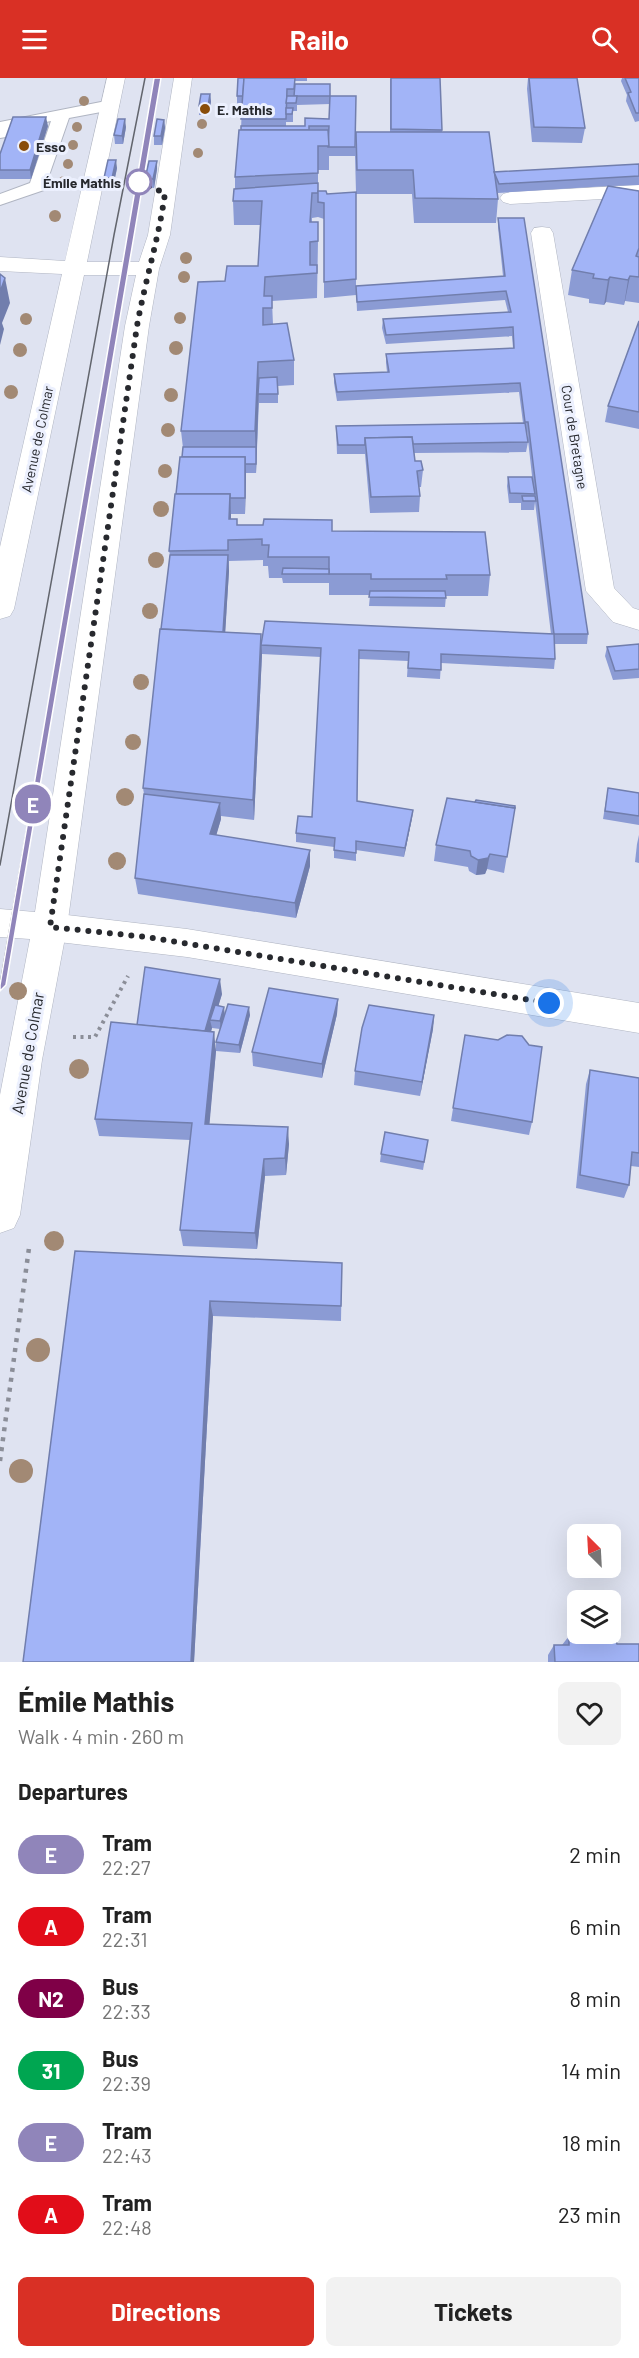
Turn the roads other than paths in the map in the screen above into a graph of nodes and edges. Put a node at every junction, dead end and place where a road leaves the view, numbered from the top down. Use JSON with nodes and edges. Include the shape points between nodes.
{"nodes":[{"id":1,"x":117,"y":78,"type":"edge"},
{"id":2,"x":183,"y":78,"type":"edge"},
{"id":3,"x":111,"y":105,"type":"junction"},
{"id":4,"x":61,"y":115,"type":"junction"},
{"id":5,"x":0,"y":134,"type":"edge"},
{"id":6,"x":639,"y":191,"type":"edge"},
{"id":7,"x":510,"y":198,"type":"dead end"},
{"id":8,"x":0,"y":201,"type":"edge"},
{"id":9,"x":542,"y":233,"type":"dead end"},
{"id":10,"x":0,"y":264,"type":"edge"},
{"id":11,"x":74,"y":268,"type":"junction"},
{"id":12,"x":148,"y":268,"type":"junction"},
{"id":13,"x":0,"y":609,"type":"edge"},
{"id":14,"x":639,"y":620,"type":"edge"},
{"id":15,"x":0,"y":923,"type":"edge"},
{"id":16,"x":50,"y":927,"type":"junction"},
{"id":17,"x":639,"y":1018,"type":"edge"},
{"id":18,"x":0,"y":1215,"type":"edge"}],
"edges":[{"from":1,"to":3,"type":"main road","name":"Avenue de Colmar"},
{"from":2,"to":12,"type":"main road","name":"Avenue de Colmar","via":[[159,235]]},
{"from":3,"to":4,"type":"lane"},
{"from":3,"to":11,"type":"main road","name":"Avenue de Colmar"},
{"from":4,"to":5,"type":"lane","via":[[3,126]]},
{"from":4,"to":8,"type":"lane","via":[[38,186]]},
{"from":6,"to":7,"type":"main road"},
{"from":9,"to":14,"type":"main road","name":"Cour de Bretagne","via":[[600,591],[623,615]]},
{"from":10,"to":11,"type":"main road"},
{"from":11,"to":12,"type":"main road"},
{"from":11,"to":13,"type":"main road","name":"Avenue de Colmar"},
{"from":12,"to":16,"type":"main road","name":"Avenue de Colmar"},
{"from":15,"to":16,"type":"main road"},
{"from":16,"to":17,"type":"main road","via":[[147,937]]},
{"from":16,"to":18,"type":"main road","name":"Avenue de Colmar"}]}
